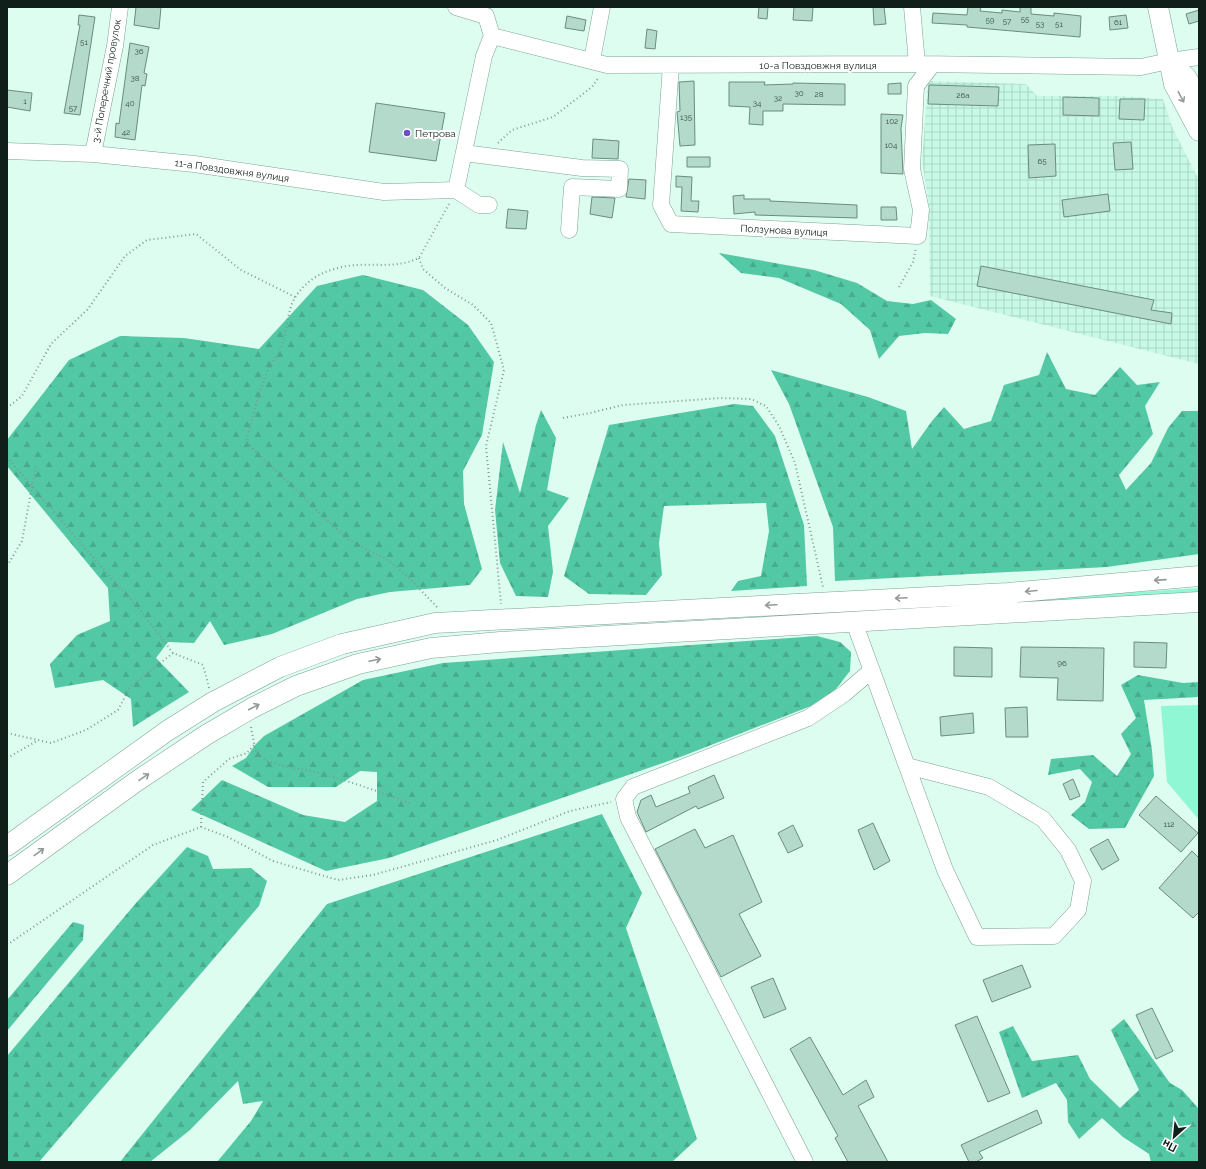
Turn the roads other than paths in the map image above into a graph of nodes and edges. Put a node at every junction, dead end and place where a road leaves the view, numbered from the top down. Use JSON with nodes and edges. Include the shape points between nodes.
{"nodes":[{"id":1,"x":120,"y":7,"type":"edge"},
{"id":2,"x":456,"y":7,"type":"edge"},
{"id":3,"x":602,"y":7,"type":"edge"},
{"id":4,"x":912,"y":7,"type":"edge"},
{"id":5,"x":1158,"y":7,"type":"edge"},
{"id":6,"x":492,"y":36,"type":"junction"},
{"id":7,"x":1199,"y":57,"type":"edge"},
{"id":8,"x":1169,"y":61,"type":"junction"},
{"id":9,"x":600,"y":62,"type":"junction"},
{"id":10,"x":925,"y":65,"type":"junction"},
{"id":11,"x":671,"y":66,"type":"junction"},
{"id":12,"x":1199,"y":100,"type":"edge"},
{"id":13,"x":1199,"y":131,"type":"edge"},
{"id":14,"x":7,"y":151,"type":"edge"},
{"id":15,"x":464,"y":153,"type":"junction"},
{"id":16,"x":93,"y":154,"type":"junction"},
{"id":17,"x":456,"y":190,"type":"junction"},
{"id":18,"x":489,"y":205,"type":"dead end"},
{"id":19,"x":569,"y":230,"type":"dead end"},
{"id":20,"x":1199,"y":576,"type":"edge"},
{"id":21,"x":1199,"y":602,"type":"edge"},
{"id":22,"x":854,"y":622,"type":"junction"},
{"id":23,"x":872,"y":670,"type":"junction"},
{"id":24,"x":907,"y":766,"type":"junction"},
{"id":25,"x":7,"y":846,"type":"edge"},
{"id":26,"x":7,"y":875,"type":"edge"},
{"id":27,"x":805,"y":1162,"type":"edge"}],
"edges":[{"from":1,"to":16,"type":"street","name":"3-й Поперечний провулок","via":[[115,46]]},
{"from":2,"to":6,"type":"street","via":[[486,16]]},
{"from":3,"to":9,"type":"street"},
{"from":4,"to":10,"type":"street"},
{"from":5,"to":8,"type":"main road"},
{"from":6,"to":9,"type":"street","name":"10-а Повздовжня вулиця"},
{"from":6,"to":15,"type":"street","via":[[484,56]]},
{"from":7,"to":8,"type":"street","name":"10-а Повздовжня вулиця"},
{"from":8,"to":10,"type":"street","name":"10-а Повздовжня вулиця","via":[[1141,67]]},
{"from":8,"to":12,"type":"main road","via":[[1186,77]]},
{"from":8,"to":13,"type":"main road","one_way":true,"via":[[1174,84]]},
{"from":9,"to":11,"type":"street","name":"10-а Повздовжня вулиця"},
{"from":10,"to":11,"type":"street","name":"10-а Повздовжня вулиця"},
{"from":10,"to":11,"type":"street","name":"Ползунова вулиця","via":[[916,86],[912,169],[921,210],[918,236],[671,224],[661,205]]},
{"from":14,"to":16,"type":"street","name":"11-а Повздовжня вулиця"},
{"from":15,"to":17,"type":"street"},
{"from":15,"to":19,"type":"street","via":[[582,168],[620,169],[619,189],[572,187]]},
{"from":16,"to":17,"type":"street","name":"11-а Повздовжня вулиця","via":[[194,164],[384,192]]},
{"from":17,"to":18,"type":"street","via":[[479,205]]},
{"from":20,"to":25,"type":"main road","one_way":true,"via":[[1008,593],[435,623],[342,644],[280,666],[212,702],[167,731]]},
{"from":21,"to":22,"type":"main road"},
{"from":22,"to":23,"type":"street"},
{"from":26,"to":22,"type":"main road","one_way":true,"via":[[137,781],[206,735],[296,686],[358,664],[431,648],[507,641]]},
{"from":23,"to":24,"type":"street"},
{"from":23,"to":27,"type":"street","via":[[844,694],[808,718],[633,787],[624,799],[628,817]]},
{"from":24,"to":24,"type":"street","via":[[945,870],[977,937],[1054,936],[1078,910],[1083,881],[1068,850],[1044,819],[989,787]]}]}
